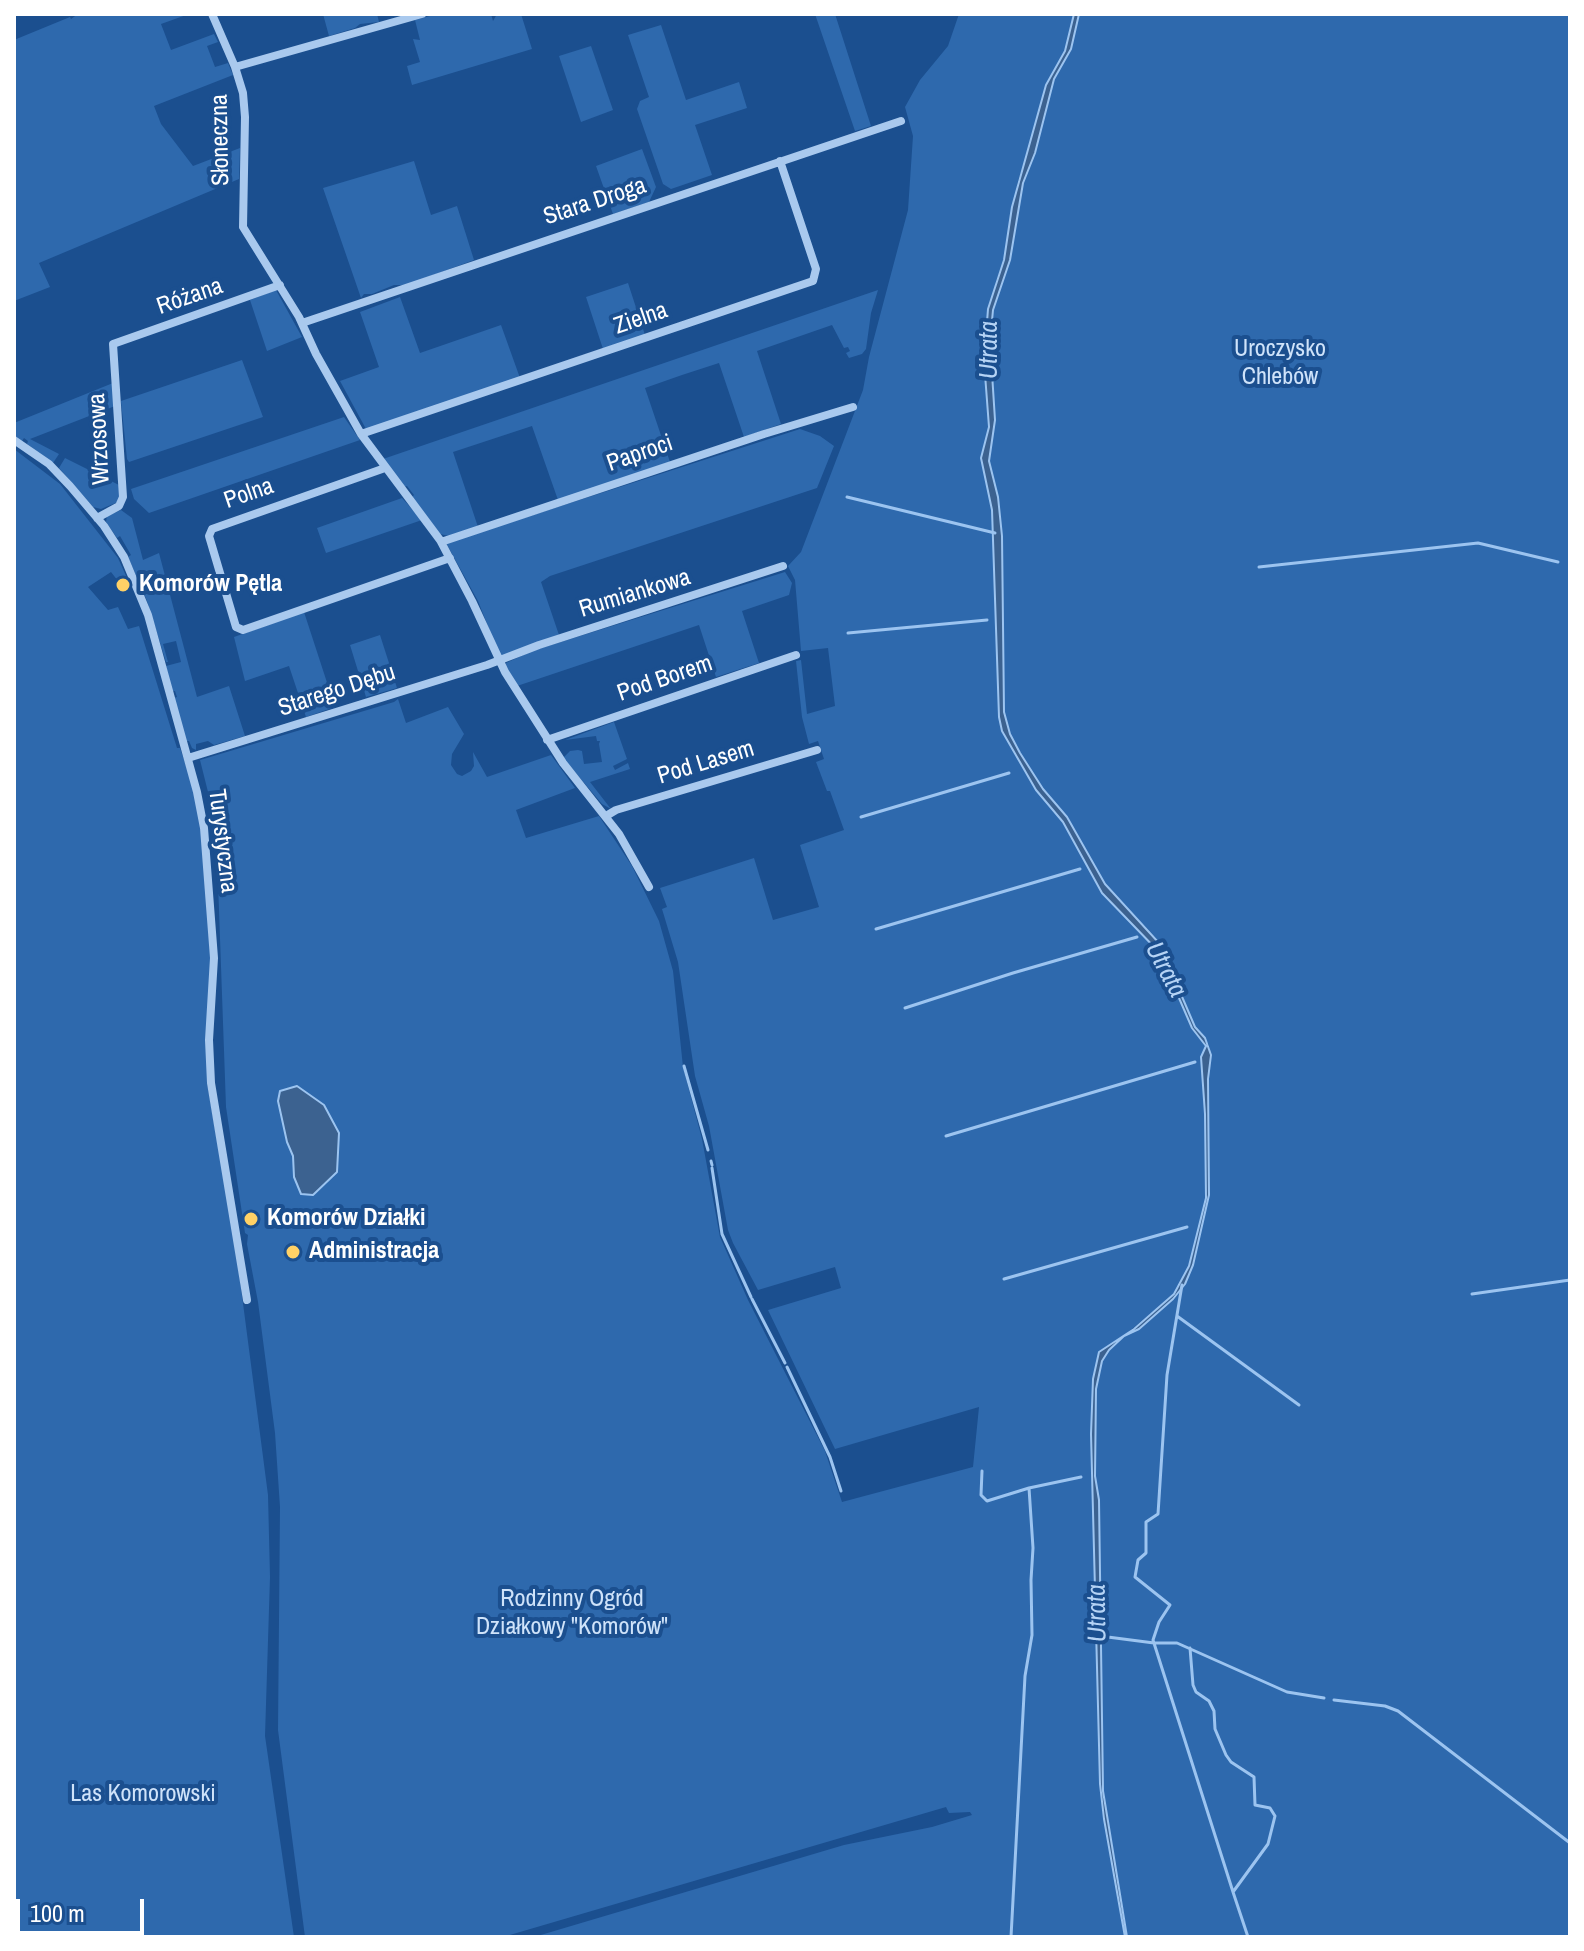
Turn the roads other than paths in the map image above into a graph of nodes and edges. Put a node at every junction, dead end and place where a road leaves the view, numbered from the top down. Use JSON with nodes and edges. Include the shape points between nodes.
{"nodes":[{"id":1,"x":212,"y":14,"type":"edge"},
{"id":2,"x":422,"y":14,"type":"edge"},
{"id":3,"x":235,"y":67,"type":"junction"},
{"id":4,"x":901,"y":121,"type":"dead end"},
{"id":5,"x":780,"y":161,"type":"junction"},
{"id":6,"x":280,"y":285,"type":"junction"},
{"id":7,"x":302,"y":323,"type":"junction"},
{"id":8,"x":113,"y":344,"type":"joint"},
{"id":9,"x":853,"y":407,"type":"dead end"},
{"id":10,"x":361,"y":434,"type":"junction"},
{"id":11,"x":14,"y":440,"type":"edge"},
{"id":12,"x":385,"y":468,"type":"junction"},
{"id":13,"x":97,"y":518,"type":"junction"},
{"id":14,"x":441,"y":542,"type":"junction"},
{"id":15,"x":450,"y":558,"type":"junction"},
{"id":16,"x":783,"y":566,"type":"dead end"},
{"id":17,"x":796,"y":655,"type":"dead end"},
{"id":18,"x":499,"y":660,"type":"junction"},
{"id":19,"x":547,"y":740,"type":"junction"},
{"id":20,"x":817,"y":750,"type":"dead end"},
{"id":21,"x":188,"y":758,"type":"junction"},
{"id":22,"x":606,"y":816,"type":"junction"},
{"id":23,"x":649,"y":887,"type":"dead end"},
{"id":24,"x":247,"y":1300,"type":"dead end"}],
"edges":[{"from":1,"to":3,"type":"street","name":"Słoneczna"},
{"from":2,"to":3,"type":"street"},
{"from":3,"to":6,"type":"street","name":"Słoneczna","via":[[245,113],[242,224]]},
{"from":4,"to":5,"type":"street","name":"Stara Droga"},
{"from":5,"to":7,"type":"street","name":"Stara Droga"},
{"from":5,"to":10,"type":"street","name":"Zielna","via":[[816,269],[813,281]]},
{"from":6,"to":7,"type":"street"},
{"from":6,"to":8,"type":"street","name":"Różana"},
{"from":7,"to":10,"type":"street"},
{"from":8,"to":13,"type":"street","name":"Wrzosowa","via":[[122,502]]},
{"from":9,"to":14,"type":"street","name":"Paproci"},
{"from":10,"to":12,"type":"street"},
{"from":11,"to":13,"type":"street","name":"Turystyczna","via":[[53,468]]},
{"from":12,"to":14,"type":"street"},
{"from":12,"to":15,"type":"street","name":"Polna","via":[[212,529],[209,536],[236,627],[245,629]]},
{"from":13,"to":21,"type":"street","name":"Turystyczna","via":[[123,555],[143,601]]},
{"from":14,"to":15,"type":"street"},
{"from":15,"to":18,"type":"street"},
{"from":16,"to":18,"type":"street","name":"Rumiankowa"},
{"from":17,"to":19,"type":"street","name":"Pod Borem"},
{"from":18,"to":19,"type":"street"},
{"from":18,"to":21,"type":"street","name":"Starego Dębu"},
{"from":19,"to":22,"type":"street"},
{"from":20,"to":22,"type":"street","name":"Pod Lasem"},
{"from":21,"to":24,"type":"street","name":"Turystyczna","via":[[201,807],[210,888],[212,1092]]},
{"from":22,"to":23,"type":"street"}]}
